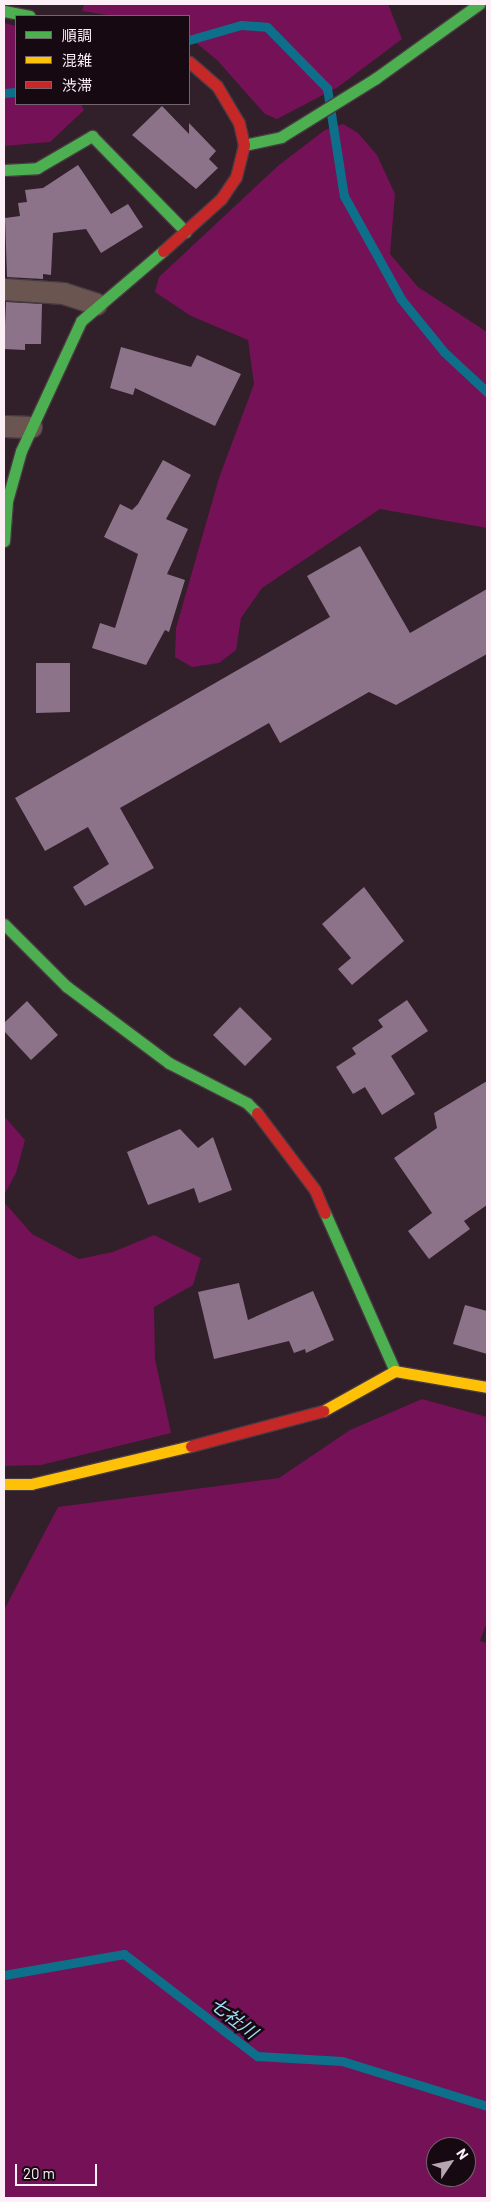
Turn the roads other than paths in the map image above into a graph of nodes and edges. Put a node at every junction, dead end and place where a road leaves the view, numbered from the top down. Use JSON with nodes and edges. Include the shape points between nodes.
{"nodes":[{"id":1,"x":479,"y":4,"type":"edge"},
{"id":2,"x":4,"y":11,"type":"edge"},
{"id":3,"x":25,"y":15,"type":"edge"},
{"id":4,"x":193,"y":64,"type":"edge"},
{"id":5,"x":244,"y":145,"type":"junction"},
{"id":6,"x":4,"y":170,"type":"edge"},
{"id":7,"x":186,"y":232,"type":"junction"},
{"id":8,"x":4,"y":289,"type":"edge"},
{"id":9,"x":96,"y":304,"type":"junction"},
{"id":10,"x":4,"y":426,"type":"edge"},
{"id":11,"x":32,"y":427,"type":"junction"},
{"id":12,"x":4,"y":541,"type":"edge"},
{"id":13,"x":4,"y":924,"type":"edge"},
{"id":14,"x":396,"y":1371,"type":"junction"},
{"id":15,"x":487,"y":1387,"type":"edge"},
{"id":16,"x":4,"y":1484,"type":"edge"}],
"edges":[{"from":1,"to":5,"type":"street","via":[[376,78],[282,137]]},
{"from":2,"to":3,"type":"street"},
{"from":4,"to":5,"type":"street","via":[[227,103]]},
{"from":5,"to":7,"type":"street","via":[[236,177],[221,199]]},
{"from":6,"to":7,"type":"street","via":[[37,168],[92,136]]},
{"from":7,"to":9,"type":"street"},
{"from":8,"to":9,"type":"street","via":[[63,293]]},
{"from":9,"to":11,"type":"street","via":[[69,341]]},
{"from":10,"to":11,"type":"street"},
{"from":11,"to":12,"type":"street","via":[[7,501]]},
{"from":13,"to":14,"type":"street","via":[[66,986],[169,1063],[247,1103],[270,1126],[315,1190]]},
{"from":14,"to":15,"type":"street"},
{"from":14,"to":16,"type":"street","via":[[329,1409],[285,1424],[31,1484]]}]}
